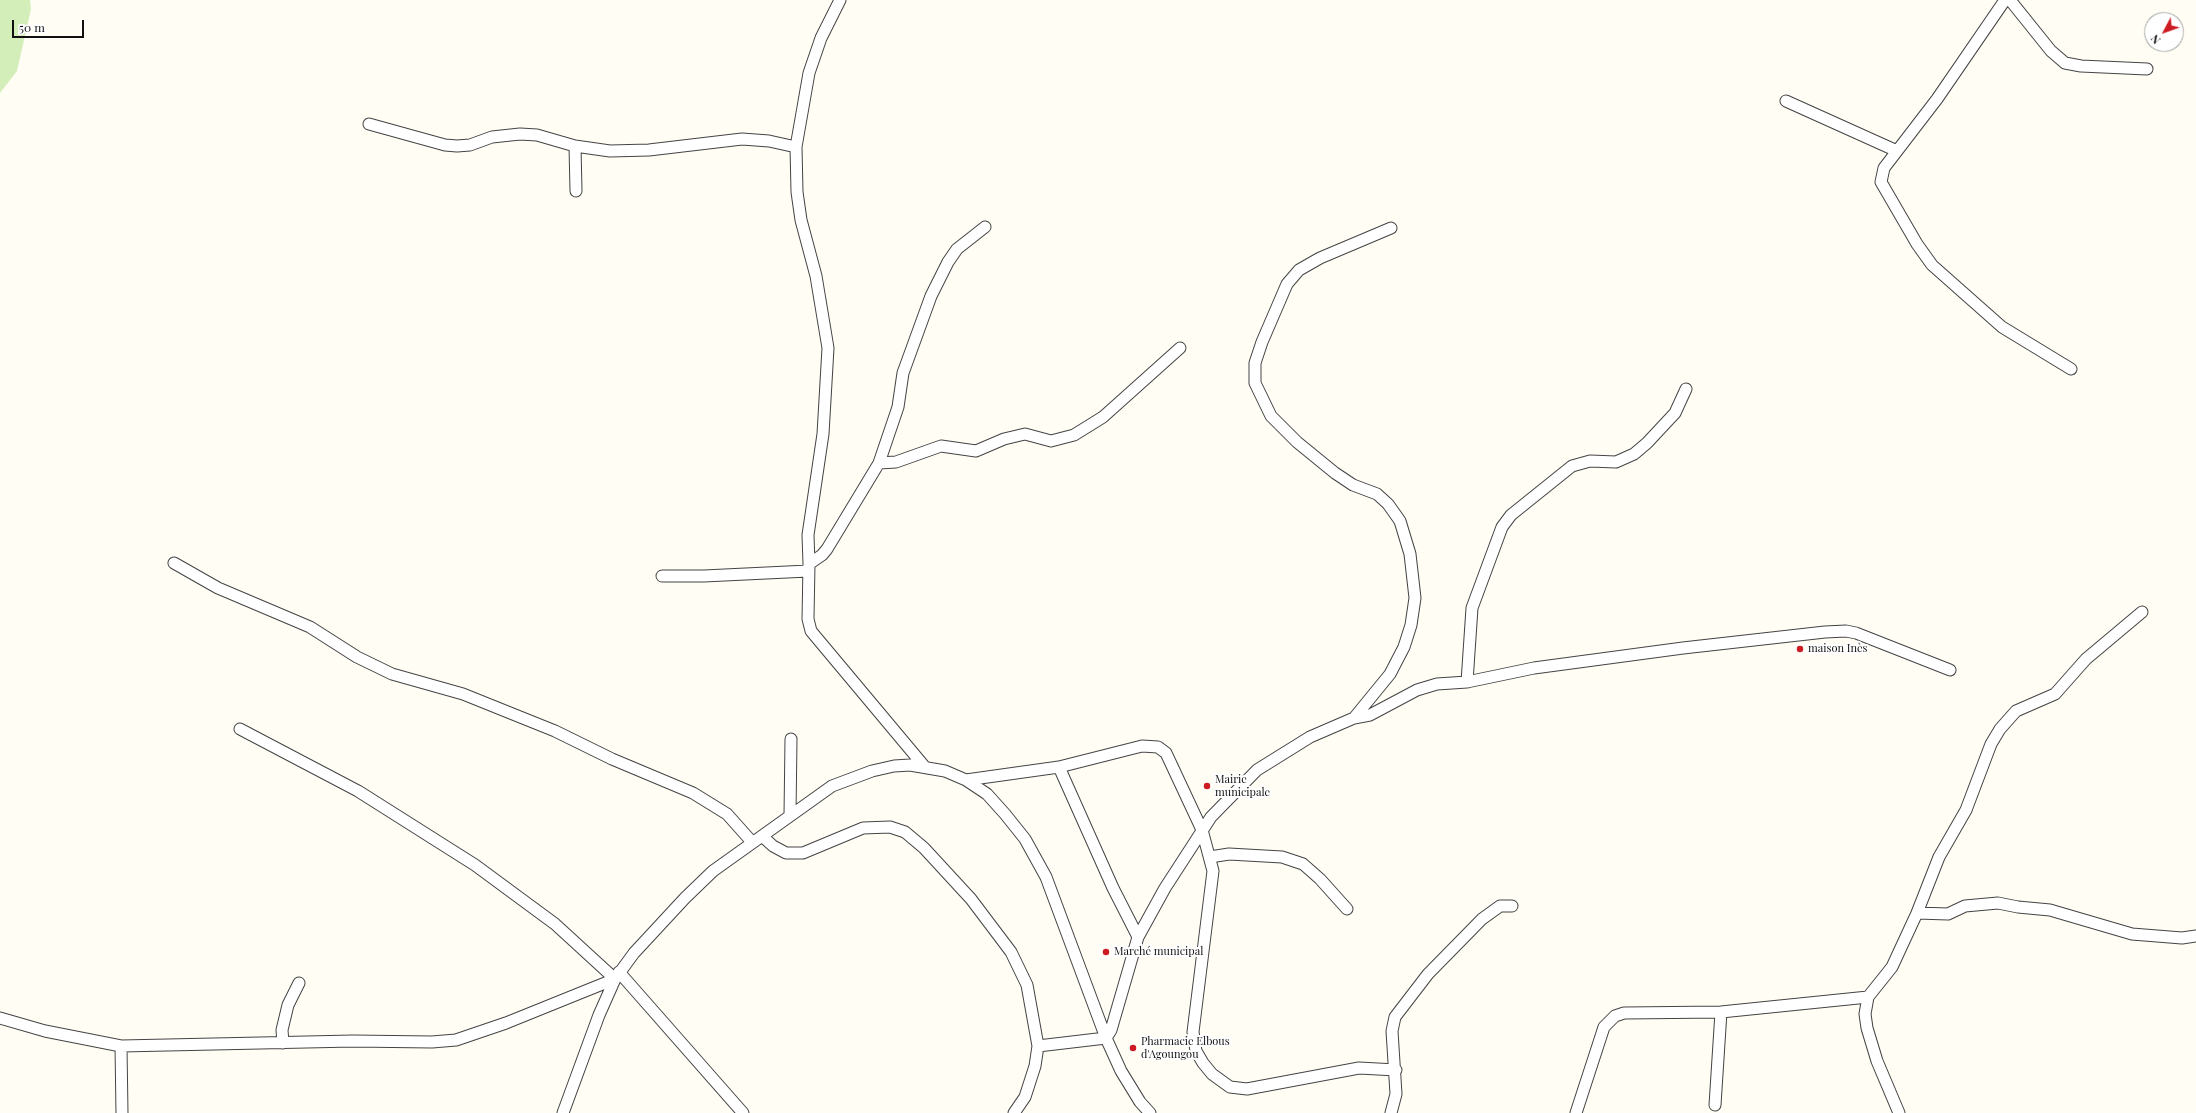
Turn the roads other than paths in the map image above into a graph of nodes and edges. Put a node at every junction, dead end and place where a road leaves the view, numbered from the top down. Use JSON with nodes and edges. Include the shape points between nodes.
{"nodes":[{"id":1,"x":840,"y":0,"type":"edge"},
{"id":2,"x":2005,"y":0,"type":"edge"},
{"id":3,"x":2010,"y":0,"type":"edge"},
{"id":4,"x":2147,"y":69,"type":"dead end"},
{"id":5,"x":1786,"y":101,"type":"dead end"},
{"id":6,"x":369,"y":124,"type":"dead end"},
{"id":7,"x":575,"y":146,"type":"junction"},
{"id":8,"x":796,"y":147,"type":"junction"},
{"id":9,"x":1897,"y":151,"type":"junction"},
{"id":10,"x":576,"y":192,"type":"dead end"},
{"id":11,"x":985,"y":227,"type":"dead end"},
{"id":12,"x":1391,"y":228,"type":"dead end"},
{"id":13,"x":1180,"y":348,"type":"dead end"},
{"id":14,"x":2071,"y":369,"type":"dead end"},
{"id":15,"x":1686,"y":389,"type":"dead end"},
{"id":16,"x":879,"y":463,"type":"junction"},
{"id":17,"x":174,"y":563,"type":"dead end"},
{"id":18,"x":808,"y":567,"type":"junction"},
{"id":19,"x":662,"y":576,"type":"dead end"},
{"id":20,"x":2142,"y":612,"type":"dead end"},
{"id":21,"x":1950,"y":670,"type":"dead end"},
{"id":22,"x":1467,"y":682,"type":"junction"},
{"id":23,"x":1354,"y":718,"type":"junction"},
{"id":24,"x":240,"y":730,"type":"dead end"},
{"id":25,"x":792,"y":739,"type":"dead end"},
{"id":26,"x":924,"y":766,"type":"junction"},
{"id":27,"x":1059,"y":767,"type":"junction"},
{"id":28,"x":966,"y":780,"type":"junction"},
{"id":29,"x":790,"y":815,"type":"junction"},
{"id":30,"x":1202,"y":830,"type":"junction"},
{"id":31,"x":757,"y":839,"type":"junction"},
{"id":32,"x":1210,"y":857,"type":"junction"},
{"id":33,"x":1512,"y":906,"type":"dead end"},
{"id":34,"x":1347,"y":909,"type":"dead end"},
{"id":35,"x":1917,"y":913,"type":"junction"},
{"id":36,"x":2196,"y":936,"type":"edge"},
{"id":37,"x":1138,"y":938,"type":"junction"},
{"id":38,"x":617,"y":975,"type":"junction"},
{"id":39,"x":299,"y":983,"type":"dead end"},
{"id":40,"x":1868,"y":997,"type":"junction"},
{"id":41,"x":1721,"y":1012,"type":"junction"},
{"id":42,"x":0,"y":1018,"type":"edge"},
{"id":43,"x":1106,"y":1038,"type":"junction"},
{"id":44,"x":282,"y":1043,"type":"junction"},
{"id":45,"x":121,"y":1046,"type":"junction"},
{"id":46,"x":1038,"y":1046,"type":"junction"},
{"id":47,"x":1396,"y":1070,"type":"junction"},
{"id":48,"x":1715,"y":1105,"type":"dead end"},
{"id":49,"x":122,"y":1113,"type":"edge"},
{"id":50,"x":563,"y":1113,"type":"edge"},
{"id":51,"x":744,"y":1113,"type":"edge"},
{"id":52,"x":1014,"y":1113,"type":"edge"},
{"id":53,"x":1150,"y":1113,"type":"edge"},
{"id":54,"x":1391,"y":1113,"type":"edge"},
{"id":55,"x":1576,"y":1113,"type":"edge"},
{"id":56,"x":1899,"y":1113,"type":"edge"}],
"edges":[{"from":1,"to":8,"type":"street","via":[[821,38],[808,73]]},
{"from":2,"to":9,"type":"street","via":[[1937,99]]},
{"from":3,"to":4,"type":"street","via":[[2051,51],[2065,62],[2081,66]]},
{"from":5,"to":9,"type":"street"},
{"from":6,"to":7,"type":"street","via":[[451,145],[470,145],[492,137],[520,134],[537,135]]},
{"from":7,"to":8,"type":"street","via":[[610,151],[649,150],[742,139]]},
{"from":7,"to":10,"type":"street"},
{"from":8,"to":18,"type":"street","via":[[797,192],[801,220],[816,276],[828,348],[823,434],[808,534]]},
{"from":9,"to":14,"type":"street","via":[[1884,168],[1881,182],[1932,265],[2002,326]]},
{"from":11,"to":16,"type":"street","via":[[957,249],[930,296],[903,373],[898,407]]},
{"from":12,"to":23,"type":"street","via":[[1320,258],[1299,270],[1288,284],[1255,363],[1255,384],[1271,416],[1297,442],[1335,473],[1353,485],[1377,494],[1388,504],[1400,521],[1410,554],[1415,598],[1411,625],[1404,647],[1390,674]]},
{"from":13,"to":16,"type":"street","via":[[1103,417],[1074,435],[1051,441],[1025,434],[1004,439],[976,451],[941,446],[896,462]]},
{"from":15,"to":22,"type":"street","via":[[1675,413],[1648,443],[1634,454],[1616,462],[1590,461],[1572,466],[1511,515],[1502,527],[1472,608]]},
{"from":16,"to":18,"type":"street","via":[[827,549]]},
{"from":17,"to":31,"type":"street","via":[[218,588],[310,627],[357,657],[392,674],[463,694],[555,731],[693,793],[727,814]]},
{"from":18,"to":19,"type":"street","via":[[704,576]]},
{"from":18,"to":26,"type":"street","via":[[808,619],[811,631]]},
{"from":20,"to":35,"type":"street","via":[[2086,659],[2055,694],[2016,711],[2000,729],[1991,744],[1966,810],[1939,857]]},
{"from":21,"to":22,"type":"street","via":[[1846,631],[1683,648],[1534,668]]},
{"from":22,"to":23,"type":"street","via":[[1437,684],[1417,690],[1382,710]]},
{"from":23,"to":30,"type":"street","via":[[1310,737],[1257,770],[1221,806]]},
{"from":24,"to":38,"type":"street","via":[[358,791],[475,865],[555,924]]},
{"from":25,"to":29,"type":"street"},
{"from":26,"to":28,"type":"street"},
{"from":26,"to":29,"type":"street","via":[[894,766],[850,778],[832,786]]},
{"from":27,"to":28,"type":"street"},
{"from":27,"to":30,"type":"street","via":[[1142,746],[1158,747],[1166,753]]},
{"from":27,"to":37,"type":"street"},
{"from":28,"to":43,"type":"street","via":[[986,794],[1005,814],[1025,839],[1046,877]]},
{"from":29,"to":31,"type":"street"},
{"from":30,"to":32,"type":"street"},
{"from":30,"to":37,"type":"street"},
{"from":31,"to":38,"type":"street","via":[[713,871],[685,898]]},
{"from":31,"to":46,"type":"street","via":[[786,853],[803,853],[863,828],[890,827],[905,832],[924,848],[971,899],[1012,952],[1027,985]]},
{"from":32,"to":34,"type":"street","via":[[1229,854],[1282,857],[1302,864],[1320,879]]},
{"from":32,"to":47,"type":"street","via":[[1213,871],[1193,1032],[1196,1050],[1212,1074],[1230,1086],[1247,1090],[1359,1068]]},
{"from":33,"to":47,"type":"street","via":[[1500,906],[1491,911],[1455,945],[1411,993],[1395,1017],[1392,1031]]},
{"from":35,"to":36,"type":"street","via":[[1948,914],[1976,903],[1998,903],[2050,910],[2132,934],[2182,938]]},
{"from":35,"to":40,"type":"street","via":[[1892,967]]},
{"from":37,"to":43,"type":"street","via":[[1111,1030]]},
{"from":38,"to":44,"type":"street","via":[[506,1023],[456,1040]]},
{"from":38,"to":50,"type":"street","via":[[599,1015]]},
{"from":38,"to":51,"type":"street"},
{"from":39,"to":44,"type":"street","via":[[288,1005],[282,1030]]},
{"from":40,"to":41,"type":"street"},
{"from":40,"to":56,"type":"street","via":[[1865,1014],[1867,1028],[1877,1061]]},
{"from":41,"to":48,"type":"street"},
{"from":41,"to":55,"type":"street","via":[[1624,1013],[1615,1016],[1604,1027]]},
{"from":42,"to":45,"type":"street","via":[[45,1031]]},
{"from":43,"to":46,"type":"street"},
{"from":43,"to":53,"type":"street","via":[[1131,1089]]},
{"from":44,"to":45,"type":"street"},
{"from":45,"to":49,"type":"street"},
{"from":46,"to":52,"type":"street","via":[[1025,1098]]},
{"from":47,"to":54,"type":"street","via":[[1396,1094]]}]}
